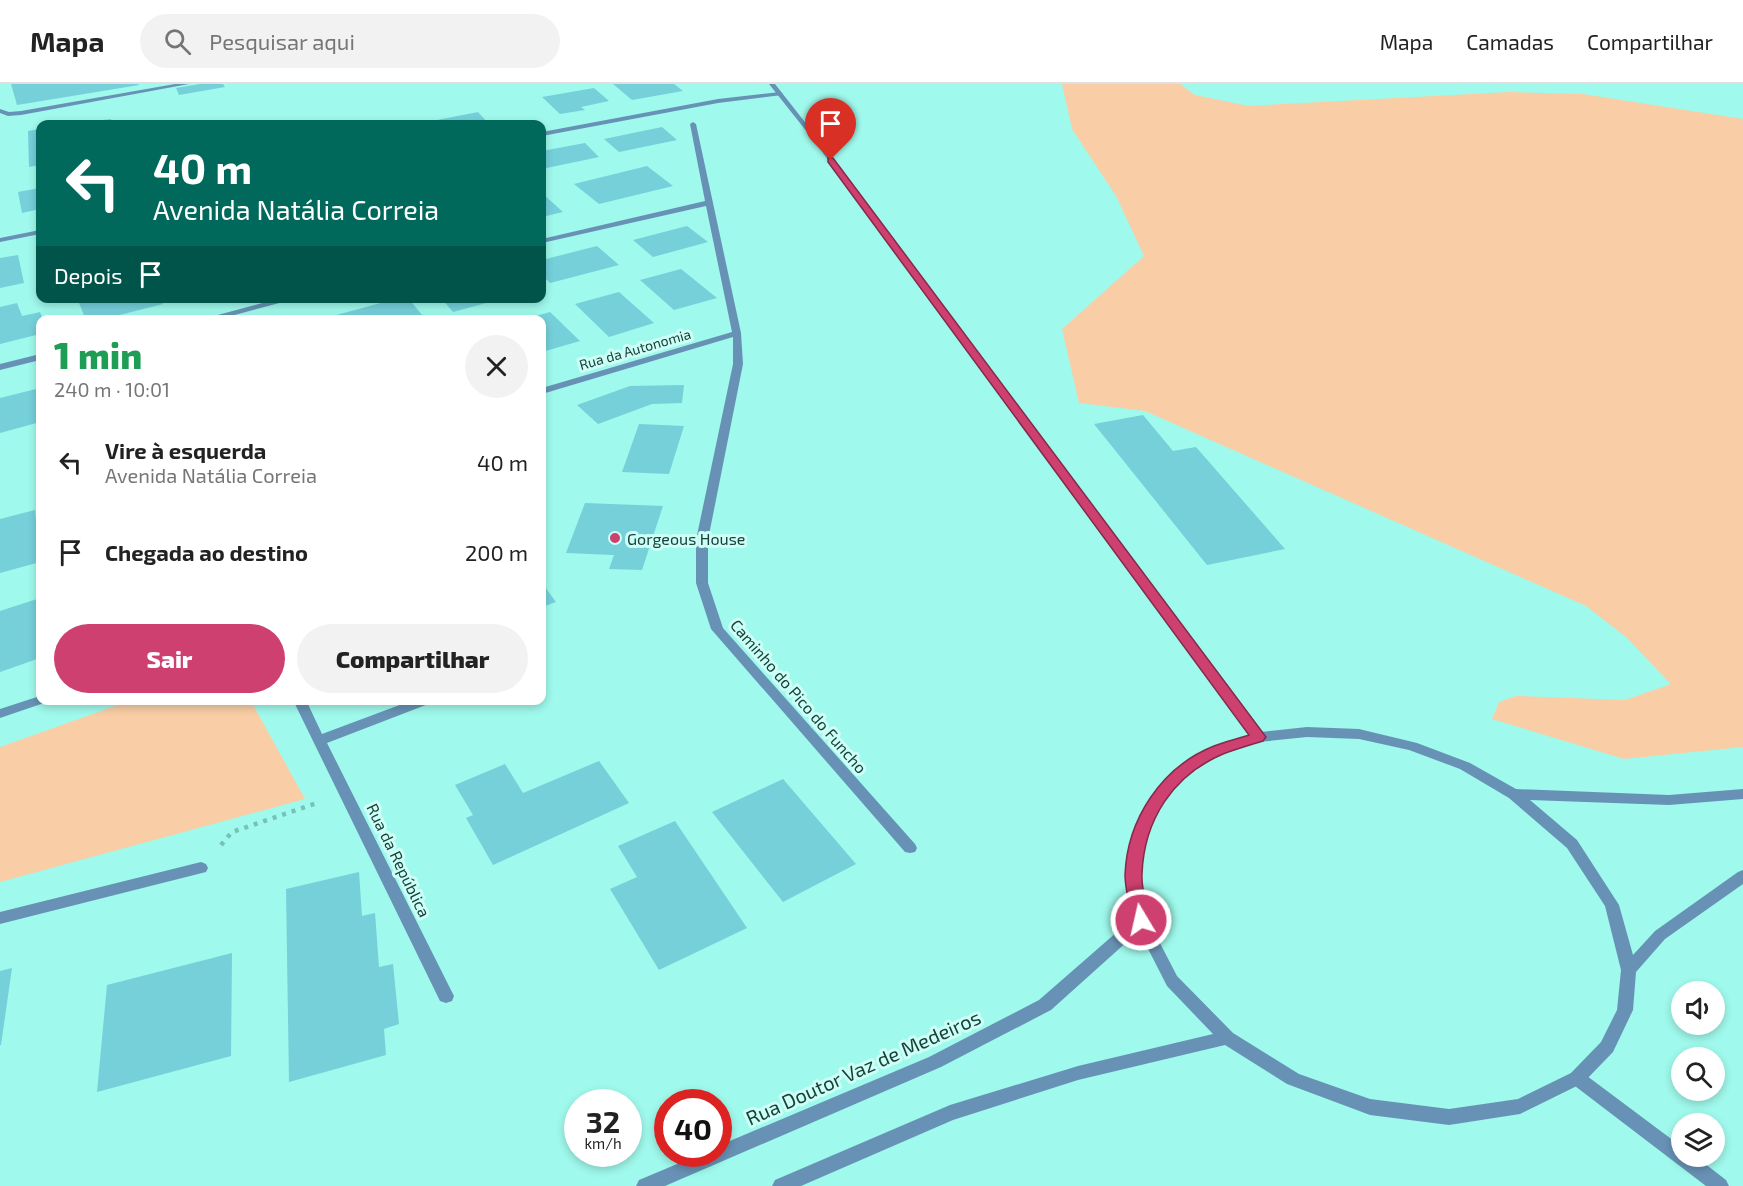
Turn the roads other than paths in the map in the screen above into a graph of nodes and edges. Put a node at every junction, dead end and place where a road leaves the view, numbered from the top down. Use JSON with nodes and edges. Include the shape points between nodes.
{"nodes":[{"id":1,"x":186,"y":84,"type":"edge"},
{"id":2,"x":772,"y":84,"type":"edge"},
{"id":3,"x":780,"y":94,"type":"junction"},
{"id":4,"x":0,"y":111,"type":"edge"},
{"id":5,"x":693,"y":124,"type":"dead end"},
{"id":6,"x":546,"y":133,"type":"edge"},
{"id":7,"x":708,"y":203,"type":"junction"},
{"id":8,"x":36,"y":233,"type":"edge"},
{"id":9,"x":0,"y":240,"type":"edge"},
{"id":10,"x":546,"y":240,"type":"edge"},
{"id":11,"x":273,"y":303,"type":"edge"},
{"id":12,"x":224,"y":315,"type":"edge"},
{"id":13,"x":737,"y":333,"type":"junction"},
{"id":14,"x":36,"y":358,"type":"edge"},
{"id":15,"x":0,"y":367,"type":"edge"},
{"id":16,"x":546,"y":390,"type":"edge"},
{"id":17,"x":36,"y":701,"type":"edge"},
{"id":18,"x":302,"y":705,"type":"edge"},
{"id":19,"x":413,"y":705,"type":"edge"},
{"id":20,"x":0,"y":714,"type":"edge"},
{"id":21,"x":1258,"y":737,"type":"junction"},
{"id":22,"x":320,"y":741,"type":"junction"},
{"id":23,"x":1514,"y":794,"type":"junction"},
{"id":24,"x":1743,"y":794,"type":"edge"},
{"id":25,"x":910,"y":848,"type":"dead end"},
{"id":26,"x":201,"y":868,"type":"road end"},
{"id":27,"x":1743,"y":876,"type":"edge"},
{"id":28,"x":0,"y":918,"type":"edge"},
{"id":29,"x":1141,"y":920,"type":"junction"},
{"id":30,"x":1629,"y":970,"type":"junction"},
{"id":31,"x":446,"y":996,"type":"dead end"},
{"id":32,"x":1227,"y":1038,"type":"junction"},
{"id":33,"x":1577,"y":1078,"type":"junction"},
{"id":34,"x":645,"y":1186,"type":"edge"},
{"id":35,"x":782,"y":1186,"type":"edge"},
{"id":36,"x":1720,"y":1186,"type":"edge"}],
"edges":[{"from":1,"to":4,"type":"street","via":[[8,114]]},
{"from":2,"to":3,"type":"street"},
{"from":3,"to":6,"type":"street","via":[[718,101]]},
{"from":3,"to":21,"type":"street"},
{"from":5,"to":7,"type":"street","name":"Caminho do Pico do Funcho"},
{"from":7,"to":10,"type":"street"},
{"from":7,"to":13,"type":"street","name":"Caminho do Pico do Funcho"},
{"from":8,"to":9,"type":"street"},
{"from":11,"to":12,"type":"street"},
{"from":13,"to":16,"type":"street","name":"Rua da Autonomia"},
{"from":13,"to":25,"type":"street","name":"Caminho do Pico do Funcho","via":[[738,364],[702,540],[702,583],[717,629]]},
{"from":14,"to":15,"type":"street"},
{"from":17,"to":20,"type":"street"},
{"from":18,"to":22,"type":"street","name":"Rua da República"},
{"from":19,"to":22,"type":"street"},
{"from":21,"to":23,"type":"street","via":[[1307,732],[1359,734],[1412,746],[1464,766]]},
{"from":21,"to":29,"type":"street","via":[[1217,751],[1182,772],[1155,801],[1138,836],[1133,876]]},
{"from":22,"to":31,"type":"street","name":"Rua da República"},
{"from":23,"to":24,"type":"street","via":[[1669,800]]},
{"from":23,"to":30,"type":"street","via":[[1572,844],[1612,905]]},
{"from":26,"to":28,"type":"street"},
{"from":27,"to":30,"type":"street","via":[[1660,935]]},
{"from":29,"to":32,"type":"street","via":[[1172,981]]},
{"from":29,"to":34,"type":"street","name":"Rua Doutor Vaz de Medeiros","via":[[1045,1005],[935,1062]]},
{"from":30,"to":33,"type":"street","via":[[1625,1010],[1607,1047]]},
{"from":32,"to":33,"type":"street","via":[[1293,1079],[1370,1107],[1449,1117],[1520,1106]]},
{"from":32,"to":35,"type":"street","via":[[1077,1072],[950,1113]]},
{"from":33,"to":36,"type":"street"}]}
